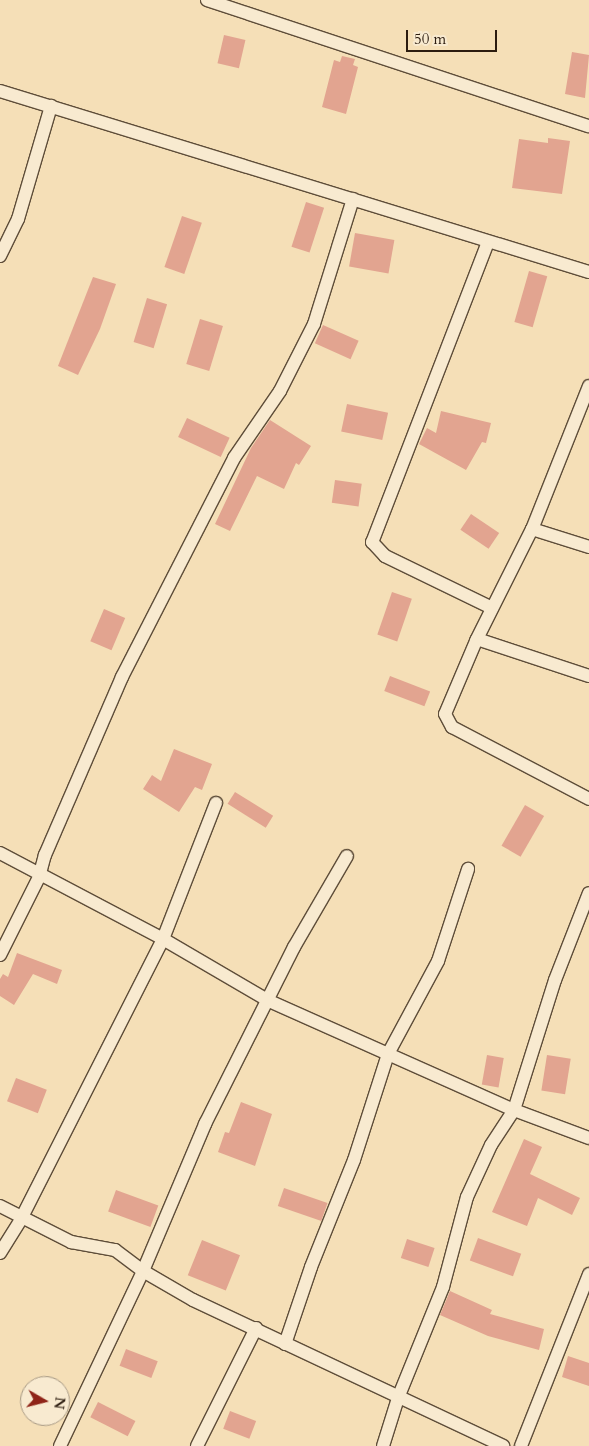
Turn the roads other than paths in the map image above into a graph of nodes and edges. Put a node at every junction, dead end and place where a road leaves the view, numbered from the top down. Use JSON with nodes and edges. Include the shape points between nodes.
{"nodes":[{"id":1,"x":207,"y":0,"type":"edge"},
{"id":2,"x":0,"y":90,"type":"edge"},
{"id":3,"x":51,"y":106,"type":"junction"},
{"id":4,"x":589,"y":126,"type":"edge"},
{"id":5,"x":354,"y":199,"type":"junction"},
{"id":6,"x":488,"y":242,"type":"junction"},
{"id":7,"x":0,"y":256,"type":"edge"},
{"id":8,"x":589,"y":272,"type":"edge"},
{"id":9,"x":589,"y":386,"type":"edge"},
{"id":10,"x":584,"y":412,"type":"edge"},
{"id":11,"x":532,"y":529,"type":"junction"},
{"id":12,"x":589,"y":547,"type":"edge"},
{"id":13,"x":492,"y":608,"type":"junction"},
{"id":14,"x":477,"y":639,"type":"junction"},
{"id":15,"x":589,"y":676,"type":"edge"},
{"id":16,"x":589,"y":799,"type":"edge"},
{"id":17,"x":216,"y":803,"type":"dead end"},
{"id":18,"x":0,"y":853,"type":"edge"},
{"id":19,"x":347,"y":856,"type":"dead end"},
{"id":20,"x":468,"y":869,"type":"dead end"},
{"id":21,"x":39,"y":877,"type":"junction"},
{"id":22,"x":589,"y":893,"type":"edge"},
{"id":23,"x":163,"y":939,"type":"junction"},
{"id":24,"x":0,"y":955,"type":"edge"},
{"id":25,"x":269,"y":1001,"type":"junction"},
{"id":26,"x":388,"y":1054,"type":"junction"},
{"id":27,"x":514,"y":1110,"type":"junction"},
{"id":28,"x":589,"y":1138,"type":"edge"},
{"id":29,"x":0,"y":1206,"type":"edge"},
{"id":30,"x":21,"y":1218,"type":"junction"},
{"id":31,"x":0,"y":1253,"type":"edge"},
{"id":32,"x":142,"y":1271,"type":"junction"},
{"id":33,"x":589,"y":1274,"type":"edge"},
{"id":34,"x":256,"y":1328,"type":"junction"},
{"id":35,"x":285,"y":1344,"type":"junction"},
{"id":36,"x":398,"y":1398,"type":"junction"},
{"id":37,"x":60,"y":1446,"type":"edge"},
{"id":38,"x":197,"y":1446,"type":"edge"},
{"id":39,"x":383,"y":1446,"type":"edge"},
{"id":40,"x":503,"y":1446,"type":"edge"},
{"id":41,"x":521,"y":1446,"type":"edge"}],
"edges":[{"from":1,"to":4,"type":"street"},
{"from":2,"to":3,"type":"street"},
{"from":3,"to":5,"type":"street"},
{"from":3,"to":7,"type":"street","via":[[18,219]]},
{"from":5,"to":6,"type":"street"},
{"from":5,"to":21,"type":"street","via":[[314,324],[280,391],[234,458],[122,677],[45,855]]},
{"from":6,"to":8,"type":"street"},
{"from":6,"to":13,"type":"street","via":[[372,542],[386,556]]},
{"from":9,"to":10,"type":"street"},
{"from":10,"to":11,"type":"street"},
{"from":11,"to":12,"type":"street"},
{"from":11,"to":13,"type":"street"},
{"from":13,"to":14,"type":"street"},
{"from":14,"to":15,"type":"street"},
{"from":14,"to":16,"type":"street","via":[[445,714],[447,722]]},
{"from":17,"to":23,"type":"street"},
{"from":18,"to":21,"type":"street"},
{"from":19,"to":25,"type":"street","via":[[294,947]]},
{"from":20,"to":26,"type":"street","via":[[438,961]]},
{"from":21,"to":23,"type":"street"},
{"from":21,"to":24,"type":"street"},
{"from":22,"to":27,"type":"street","via":[[555,980]]},
{"from":23,"to":25,"type":"street"},
{"from":23,"to":30,"type":"street"},
{"from":25,"to":26,"type":"street"},
{"from":25,"to":32,"type":"street","via":[[205,1124]]},
{"from":26,"to":27,"type":"street"},
{"from":26,"to":35,"type":"street","via":[[354,1160],[311,1267]]},
{"from":27,"to":28,"type":"street"},
{"from":27,"to":36,"type":"street","via":[[491,1145],[467,1197],[443,1287]]},
{"from":29,"to":30,"type":"street"},
{"from":30,"to":31,"type":"street"},
{"from":30,"to":32,"type":"street","via":[[71,1242],[115,1250]]},
{"from":32,"to":34,"type":"street","via":[[193,1300]]},
{"from":32,"to":37,"type":"street"},
{"from":33,"to":41,"type":"street","via":[[530,1416]]},
{"from":34,"to":35,"type":"street"},
{"from":34,"to":38,"type":"street"},
{"from":35,"to":36,"type":"street","via":[[300,1348]]},
{"from":36,"to":39,"type":"street"},
{"from":36,"to":40,"type":"street"}]}
